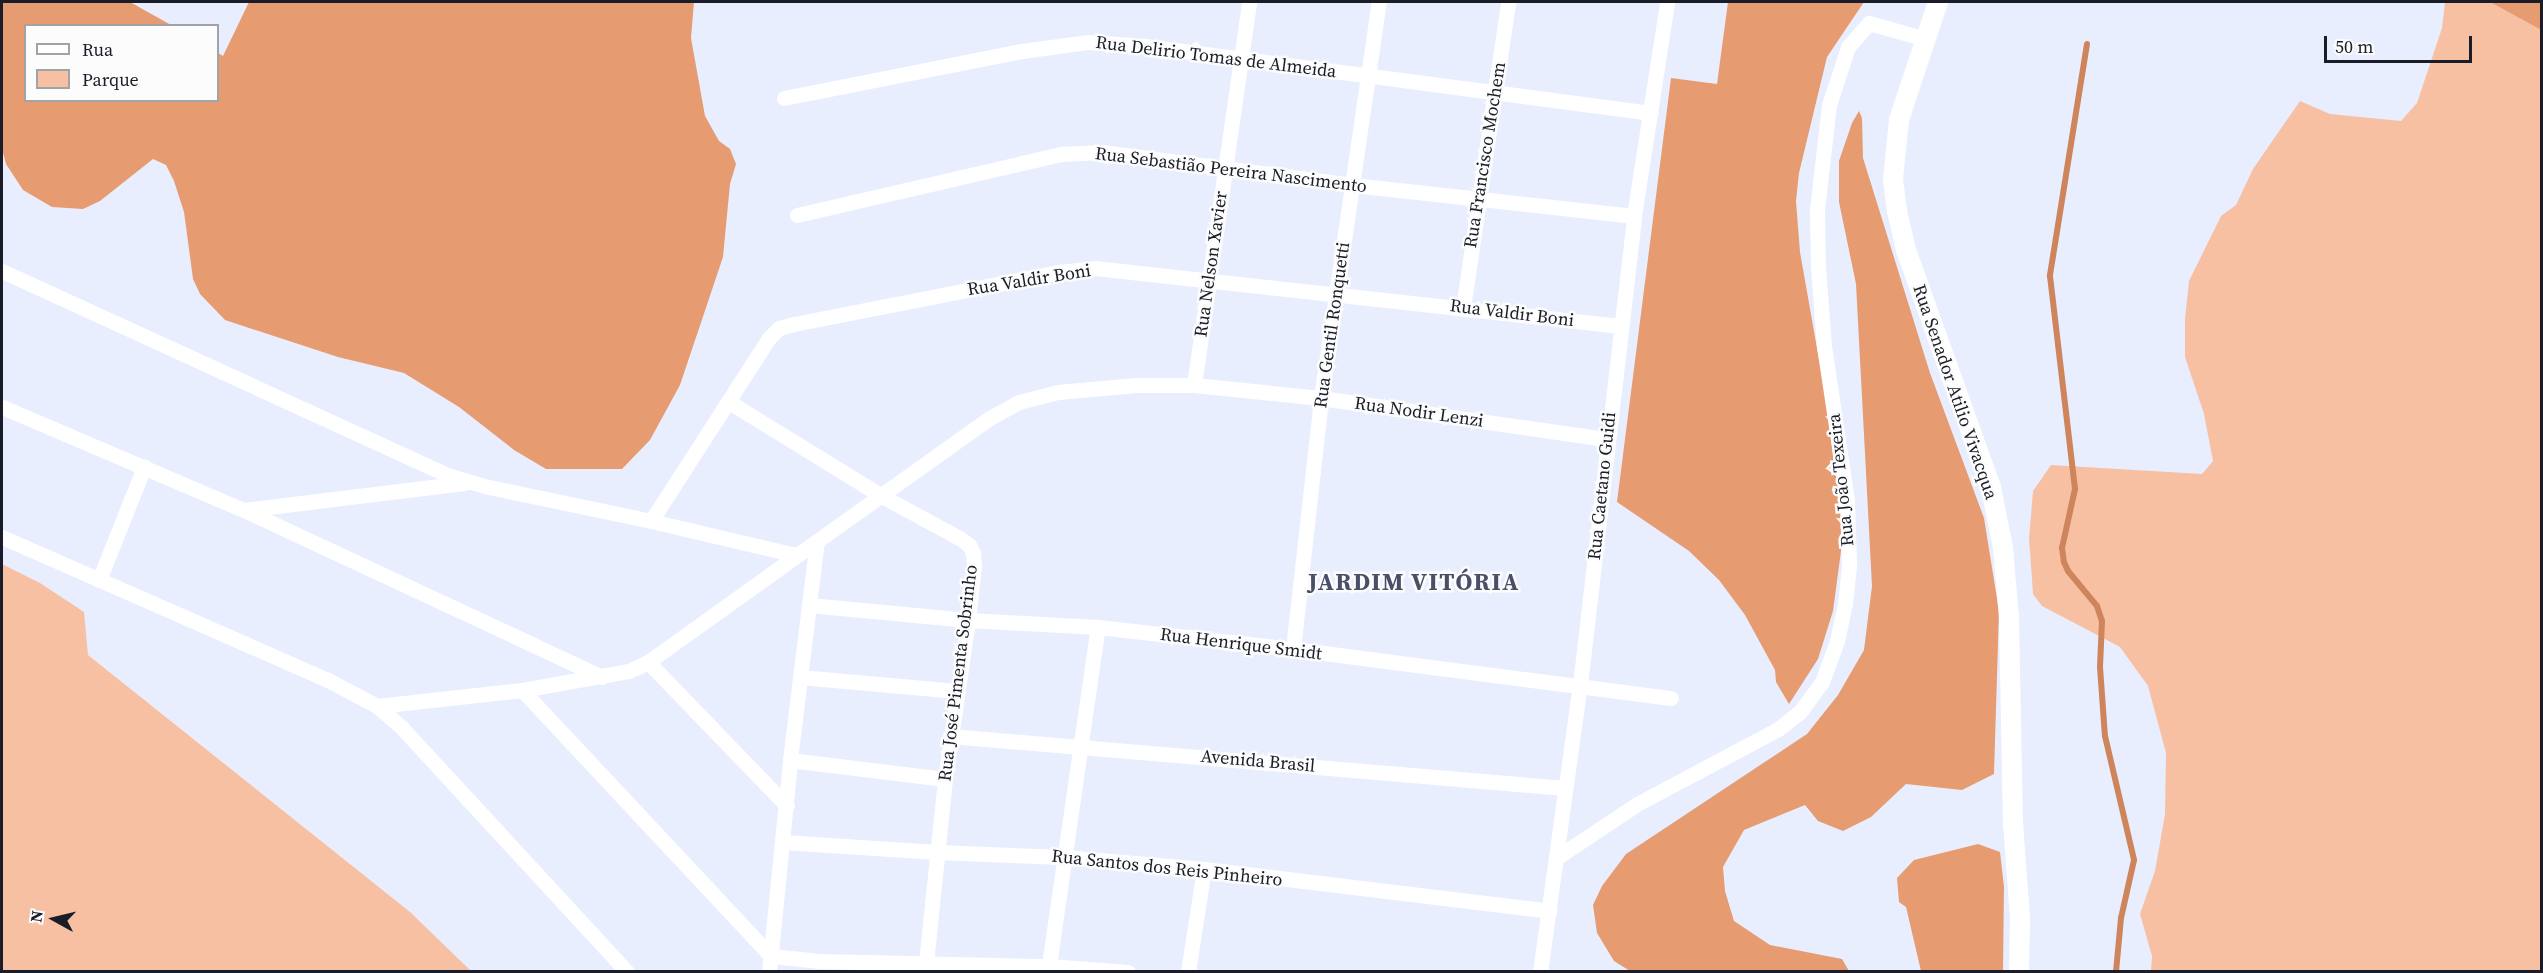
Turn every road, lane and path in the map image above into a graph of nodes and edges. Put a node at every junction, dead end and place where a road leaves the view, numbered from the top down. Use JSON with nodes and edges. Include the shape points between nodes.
{"nodes":[{"id":1,"x":1249,"y":2,"type":"edge"},
{"id":2,"x":1380,"y":2,"type":"edge"},
{"id":3,"x":1508,"y":2,"type":"edge"},
{"id":4,"x":1666,"y":2,"type":"edge"},
{"id":5,"x":1938,"y":2,"type":"edge"},
{"id":6,"x":1926,"y":39,"type":"junction"},
{"id":7,"x":1240,"y":58,"type":"junction"},
{"id":8,"x":1368,"y":75,"type":"junction"},
{"id":9,"x":1495,"y":92,"type":"junction"},
{"id":10,"x":784,"y":98,"type":"dead end"},
{"id":11,"x":1651,"y":113,"type":"junction"},
{"id":12,"x":1225,"y":168,"type":"junction"},
{"id":13,"x":1353,"y":185,"type":"junction"},
{"id":14,"x":1478,"y":200,"type":"junction"},
{"id":15,"x":797,"y":215,"type":"dead end"},
{"id":16,"x":1634,"y":216,"type":"junction"},
{"id":17,"x":2,"y":271,"type":"edge"},
{"id":18,"x":1209,"y":279,"type":"junction"},
{"id":19,"x":1338,"y":293,"type":"junction"},
{"id":20,"x":1463,"y":308,"type":"junction"},
{"id":21,"x":1620,"y":326,"type":"junction"},
{"id":22,"x":1194,"y":385,"type":"junction"},
{"id":23,"x":1321,"y":398,"type":"junction"},
{"id":24,"x":729,"y":402,"type":"junction"},
{"id":25,"x":2,"y":407,"type":"edge"},
{"id":26,"x":1607,"y":439,"type":"junction"},
{"id":27,"x":144,"y":467,"type":"junction"},
{"id":28,"x":470,"y":483,"type":"junction"},
{"id":29,"x":880,"y":495,"type":"junction"},
{"id":30,"x":244,"y":510,"type":"junction"},
{"id":31,"x":651,"y":521,"type":"junction"},
{"id":32,"x":2,"y":537,"type":"edge"},
{"id":33,"x":817,"y":541,"type":"junction"},
{"id":34,"x":796,"y":555,"type":"junction"},
{"id":35,"x":99,"y":580,"type":"junction"},
{"id":36,"x":809,"y":605,"type":"junction"},
{"id":37,"x":968,"y":620,"type":"junction"},
{"id":38,"x":1098,"y":627,"type":"junction"},
{"id":39,"x":1293,"y":649,"type":"junction"},
{"id":40,"x":648,"y":662,"type":"junction"},
{"id":41,"x":602,"y":677,"type":"junction"},
{"id":42,"x":800,"y":677,"type":"junction"},
{"id":43,"x":1580,"y":685,"type":"junction"},
{"id":44,"x":522,"y":690,"type":"junction"},
{"id":45,"x":957,"y":691,"type":"junction"},
{"id":46,"x":1671,"y":698,"type":"dead end"},
{"id":47,"x":377,"y":705,"type":"junction"},
{"id":48,"x":950,"y":735,"type":"junction"},
{"id":49,"x":1082,"y":746,"type":"junction"},
{"id":50,"x":790,"y":760,"type":"junction"},
{"id":51,"x":945,"y":779,"type":"junction"},
{"id":52,"x":1565,"y":788,"type":"junction"},
{"id":53,"x":787,"y":806,"type":"junction"},
{"id":54,"x":783,"y":842,"type":"junction"},
{"id":55,"x":937,"y":852,"type":"junction"},
{"id":56,"x":1064,"y":857,"type":"junction"},
{"id":57,"x":1556,"y":858,"type":"junction"},
{"id":58,"x":1204,"y":869,"type":"junction"},
{"id":59,"x":1549,"y":911,"type":"junction"},
{"id":60,"x":771,"y":956,"type":"junction"},
{"id":61,"x":925,"y":968,"type":"edge"},
{"id":62,"x":1048,"y":969,"type":"edge"},
{"id":63,"x":627,"y":972,"type":"edge"},
{"id":64,"x":769,"y":972,"type":"edge"},
{"id":65,"x":1128,"y":972,"type":"edge"},
{"id":66,"x":1188,"y":972,"type":"edge"},
{"id":67,"x":1540,"y":972,"type":"edge"},
{"id":68,"x":2019,"y":972,"type":"edge"}],
"edges":[{"from":1,"to":7,"type":"street","name":"Rua Nelson Xavier"},
{"from":2,"to":8,"type":"street","name":"Rua Gentil Ronquetti"},
{"from":3,"to":9,"type":"street","name":"Rua Francisco Mochem"},
{"from":4,"to":11,"type":"street","name":"Rua Caetano Guidi"},
{"from":5,"to":6,"type":"street","name":"Rua Senador Atilio Vivacqua"},
{"from":6,"to":57,"type":"street","name":"Rua João Texeira","via":[[1869,23],[1858,32],[1842,61],[1829,105],[1817,210],[1819,295],[1847,500],[1849,565],[1837,641],[1822,682],[1800,712],[1778,729],[1637,804]]},
{"from":6,"to":68,"type":"street","name":"Rua Senador Atilio Vivacqua","via":[[1899,120],[1894,153],[1895,200],[1906,250],[1991,488],[2003,548],[2009,618]]},
{"from":7,"to":8,"type":"street","name":"Rua Delirio Tomas de Almeida"},
{"from":7,"to":10,"type":"street","name":"Rua Delirio Tomas de Almeida","via":[[1118,43],[1057,45]]},
{"from":7,"to":12,"type":"street","name":"Rua Nelson Xavier"},
{"from":8,"to":9,"type":"street","name":"Rua Delirio Tomas de Almeida"},
{"from":8,"to":13,"type":"street","name":"Rua Gentil Ronquetti"},
{"from":9,"to":11,"type":"street","name":"Rua Delirio Tomas de Almeida"},
{"from":9,"to":14,"type":"street","name":"Rua Francisco Mochem"},
{"from":11,"to":16,"type":"street","name":"Rua Caetano Guidi"},
{"from":12,"to":13,"type":"street","name":"Rua Sebastião Pereira Nascimento"},
{"from":12,"to":15,"type":"street","name":"Rua Sebastião Pereira Nascimento","via":[[1125,153],[1069,153]]},
{"from":12,"to":18,"type":"street","name":"Rua Nelson Xavier"},
{"from":13,"to":14,"type":"street","name":"Rua Sebastião Pereira Nascimento"},
{"from":13,"to":19,"type":"street","name":"Rua Gentil Ronquetti"},
{"from":14,"to":16,"type":"street","name":"Rua Sebastião Pereira Nascimento"},
{"from":14,"to":20,"type":"street","name":"Rua Francisco Mochem"},
{"from":16,"to":21,"type":"street","name":"Rua Caetano Guidi"},
{"from":17,"to":28,"type":"street"},
{"from":18,"to":19,"type":"street","name":"Rua Valdir Boni"},
{"from":18,"to":22,"type":"street","name":"Rua Nelson Xavier"},
{"from":18,"to":24,"type":"street","name":"Rua Valdir Boni","via":[[1079,269],[794,324],[779,328],[769,338]]},
{"from":19,"to":20,"type":"street","name":"Rua Valdir Boni"},
{"from":19,"to":23,"type":"street","name":"Rua Gentil Ronquetti"},
{"from":20,"to":21,"type":"street","name":"Rua Valdir Boni"},
{"from":21,"to":26,"type":"street","name":"Rua Caetano Guidi"},
{"from":22,"to":23,"type":"street","name":"Rua Nodir Lenzi"},
{"from":22,"to":29,"type":"street","name":"Rua Nodir Lenzi","via":[[1058,392],[1019,402],[988,419]]},
{"from":23,"to":26,"type":"street","name":"Rua Nodir Lenzi"},
{"from":23,"to":39,"type":"street","name":"Rua Gentil Ronquetti"},
{"from":24,"to":29,"type":"street","name":"Rua José Pimenta Sobrinho"},
{"from":24,"to":31,"type":"street","name":"Rua Valdir Boni"},
{"from":25,"to":27,"type":"street"},
{"from":26,"to":43,"type":"street","name":"Rua Caetano Guidi"},
{"from":27,"to":30,"type":"street"},
{"from":27,"to":35,"type":"street"},
{"from":28,"to":30,"type":"street"},
{"from":28,"to":31,"type":"street"},
{"from":29,"to":33,"type":"street","name":"Rua Nodir Lenzi"},
{"from":29,"to":37,"type":"street","name":"Rua José Pimenta Sobrinho","via":[[969,545],[974,565]]},
{"from":30,"to":41,"type":"street"},
{"from":31,"to":34,"type":"street"},
{"from":32,"to":35,"type":"street"},
{"from":33,"to":34,"type":"street","name":"Rua Nodir Lenzi"},
{"from":33,"to":36,"type":"street"},
{"from":34,"to":40,"type":"street","name":"Rua Nodir Lenzi"},
{"from":35,"to":47,"type":"street"},
{"from":36,"to":37,"type":"street","name":"Rua Henrique Smidt"},
{"from":36,"to":42,"type":"street"},
{"from":37,"to":38,"type":"street","name":"Rua Henrique Smidt"},
{"from":37,"to":45,"type":"street","name":"Rua José Pimenta Sobrinho"},
{"from":38,"to":39,"type":"street","name":"Rua Henrique Smidt"},
{"from":38,"to":49,"type":"street"},
{"from":39,"to":43,"type":"street","name":"Rua Henrique Smidt"},
{"from":40,"to":41,"type":"street","name":"Rua Nodir Lenzi"},
{"from":40,"to":53,"type":"street"},
{"from":41,"to":44,"type":"street","name":"Rua Nodir Lenzi"},
{"from":42,"to":45,"type":"street"},
{"from":42,"to":50,"type":"street"},
{"from":43,"to":46,"type":"street","name":"Rua Henrique Smidt"},
{"from":43,"to":52,"type":"street","name":"Rua Caetano Guidi"},
{"from":44,"to":47,"type":"street","name":"Rua Nodir Lenzi"},
{"from":44,"to":60,"type":"street"},
{"from":45,"to":48,"type":"street","name":"Rua José Pimenta Sobrinho"},
{"from":47,"to":63,"type":"street"},
{"from":48,"to":49,"type":"street","name":"Avenida Brasil"},
{"from":48,"to":51,"type":"street","name":"Rua José Pimenta Sobrinho"},
{"from":49,"to":52,"type":"street","name":"Avenida Brasil"},
{"from":49,"to":56,"type":"street"},
{"from":50,"to":51,"type":"street"},
{"from":50,"to":53,"type":"street"},
{"from":51,"to":55,"type":"street","name":"Rua José Pimenta Sobrinho"},
{"from":52,"to":57,"type":"street","name":"Rua Caetano Guidi"},
{"from":53,"to":54,"type":"street"},
{"from":54,"to":55,"type":"street","name":"Rua Santos dos Reis Pinheiro"},
{"from":54,"to":60,"type":"street"},
{"from":55,"to":56,"type":"street","name":"Rua Santos dos Reis Pinheiro"},
{"from":55,"to":61,"type":"street","name":"Rua José Pimenta Sobrinho"},
{"from":56,"to":58,"type":"street","name":"Rua Santos dos Reis Pinheiro"},
{"from":56,"to":62,"type":"street"},
{"from":57,"to":59,"type":"street","name":"Rua Caetano Guidi"},
{"from":58,"to":59,"type":"street","name":"Rua Santos dos Reis Pinheiro"},
{"from":58,"to":66,"type":"street"},
{"from":59,"to":67,"type":"street","name":"Rua Caetano Guidi"},
{"from":60,"to":61,"type":"street"},
{"from":60,"to":64,"type":"street"},
{"from":61,"to":62,"type":"street"},
{"from":62,"to":65,"type":"street"}]}
